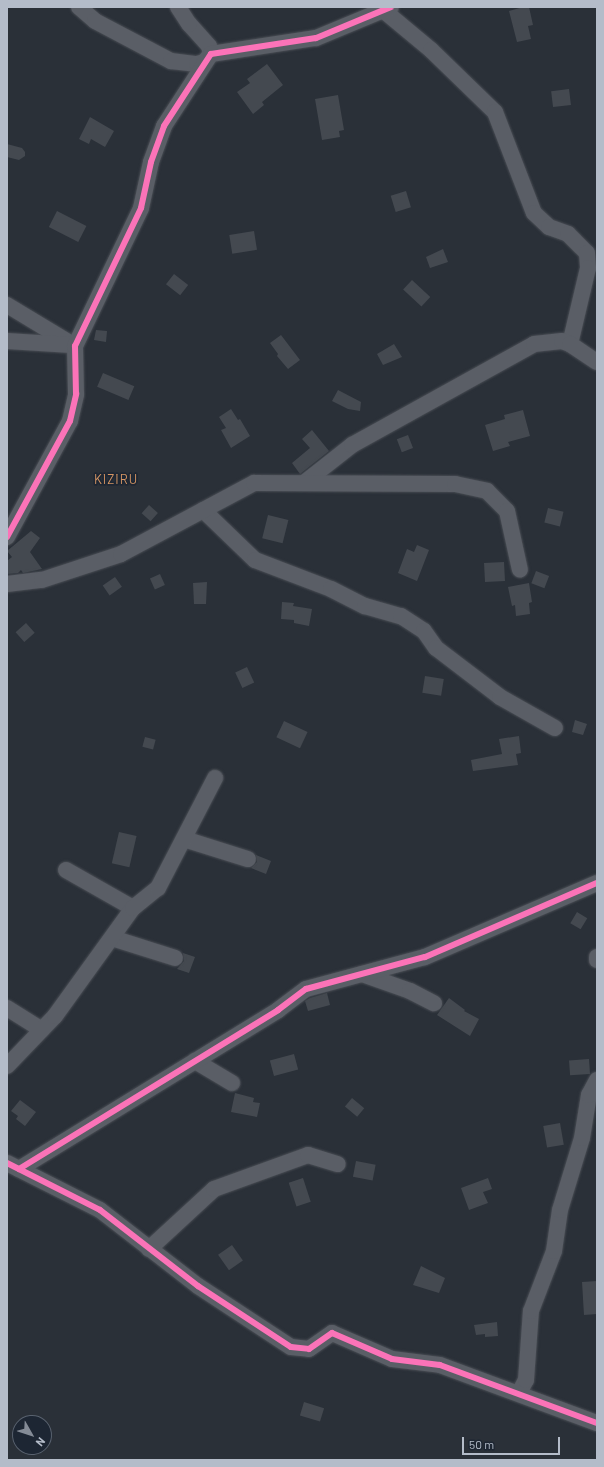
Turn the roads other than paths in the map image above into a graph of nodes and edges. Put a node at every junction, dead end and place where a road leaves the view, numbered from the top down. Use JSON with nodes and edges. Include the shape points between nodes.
{"nodes":[{"id":1,"x":78,"y":7,"type":"edge"},
{"id":2,"x":178,"y":7,"type":"edge"},
{"id":3,"x":387,"y":9,"type":"edge"},
{"id":4,"x":211,"y":54,"type":"junction"},
{"id":5,"x":7,"y":305,"type":"edge"},
{"id":6,"x":7,"y":341,"type":"edge"},
{"id":7,"x":570,"y":344,"type":"junction"},
{"id":8,"x":75,"y":346,"type":"junction"},
{"id":9,"x":597,"y":362,"type":"edge"},
{"id":10,"x":305,"y":482,"type":"junction"},
{"id":11,"x":203,"y":510,"type":"junction"},
{"id":12,"x":8,"y":533,"type":"edge"},
{"id":13,"x":520,"y":570,"type":"dead end"},
{"id":14,"x":7,"y":584,"type":"edge"},
{"id":15,"x":555,"y":728,"type":"dead end"},
{"id":16,"x":215,"y":778,"type":"dead end"},
{"id":17,"x":184,"y":839,"type":"junction"},
{"id":18,"x":248,"y":859,"type":"dead end"},
{"id":19,"x":66,"y":870,"type":"dead end"},
{"id":20,"x":595,"y":887,"type":"edge"},
{"id":21,"x":133,"y":908,"type":"junction"},
{"id":22,"x":112,"y":938,"type":"junction"},
{"id":23,"x":175,"y":958,"type":"dead end"},
{"id":24,"x":362,"y":974,"type":"junction"},
{"id":25,"x":434,"y":1003,"type":"dead end"},
{"id":26,"x":7,"y":1008,"type":"edge"},
{"id":27,"x":42,"y":1030,"type":"junction"},
{"id":28,"x":195,"y":1062,"type":"junction"},
{"id":29,"x":7,"y":1066,"type":"edge"},
{"id":30,"x":597,"y":1080,"type":"edge"},
{"id":31,"x":232,"y":1083,"type":"dead end"},
{"id":32,"x":338,"y":1164,"type":"dead end"},
{"id":33,"x":13,"y":1166,"type":"edge"},
{"id":34,"x":149,"y":1248,"type":"junction"},
{"id":35,"x":519,"y":1393,"type":"junction"},
{"id":36,"x":597,"y":1423,"type":"edge"}],
"edges":[{"from":1,"to":4,"type":"street","via":[[95,21],[171,61],[197,64],[204,62]]},
{"from":2,"to":4,"type":"street","via":[[209,46]]},
{"from":3,"to":4,"type":"street","via":[[316,38]]},
{"from":3,"to":7,"type":"street","via":[[495,112],[534,213],[549,226],[568,234],[587,253],[588,268]]},
{"from":4,"to":8,"type":"street","via":[[164,126],[151,162],[141,208]]},
{"from":5,"to":8,"type":"street"},
{"from":6,"to":8,"type":"street"},
{"from":7,"to":9,"type":"street"},
{"from":7,"to":10,"type":"street","via":[[534,344],[352,445]]},
{"from":8,"to":12,"type":"street","via":[[76,394],[70,421]]},
{"from":10,"to":11,"type":"street","via":[[254,483]]},
{"from":10,"to":13,"type":"street","via":[[454,484],[487,491],[506,511]]},
{"from":11,"to":14,"type":"street","via":[[121,554],[42,580]]},
{"from":11,"to":15,"type":"street","via":[[255,560],[331,589],[365,606],[401,616],[424,631],[436,648],[500,697]]},
{"from":16,"to":17,"type":"street"},
{"from":17,"to":18,"type":"street"},
{"from":17,"to":21,"type":"street","via":[[158,888]]},
{"from":19,"to":21,"type":"street"},
{"from":20,"to":24,"type":"street","via":[[425,957]]},
{"from":21,"to":22,"type":"street"},
{"from":22,"to":23,"type":"street"},
{"from":22,"to":27,"type":"street"},
{"from":24,"to":25,"type":"street","via":[[410,991]]},
{"from":24,"to":28,"type":"street","via":[[306,989],[278,1010]]},
{"from":26,"to":27,"type":"street"},
{"from":27,"to":29,"type":"street"},
{"from":28,"to":31,"type":"street"},
{"from":28,"to":33,"type":"street"},
{"from":30,"to":35,"type":"street","via":[[589,1095],[582,1138],[560,1210],[554,1251],[531,1311],[526,1380]]},
{"from":32,"to":34,"type":"street","via":[[308,1155],[214,1189]]},
{"from":33,"to":34,"type":"street","via":[[100,1210]]},
{"from":34,"to":35,"type":"street","via":[[198,1286],[291,1347],[309,1349],[332,1333],[392,1359],[440,1365]]},
{"from":35,"to":36,"type":"street"}]}
